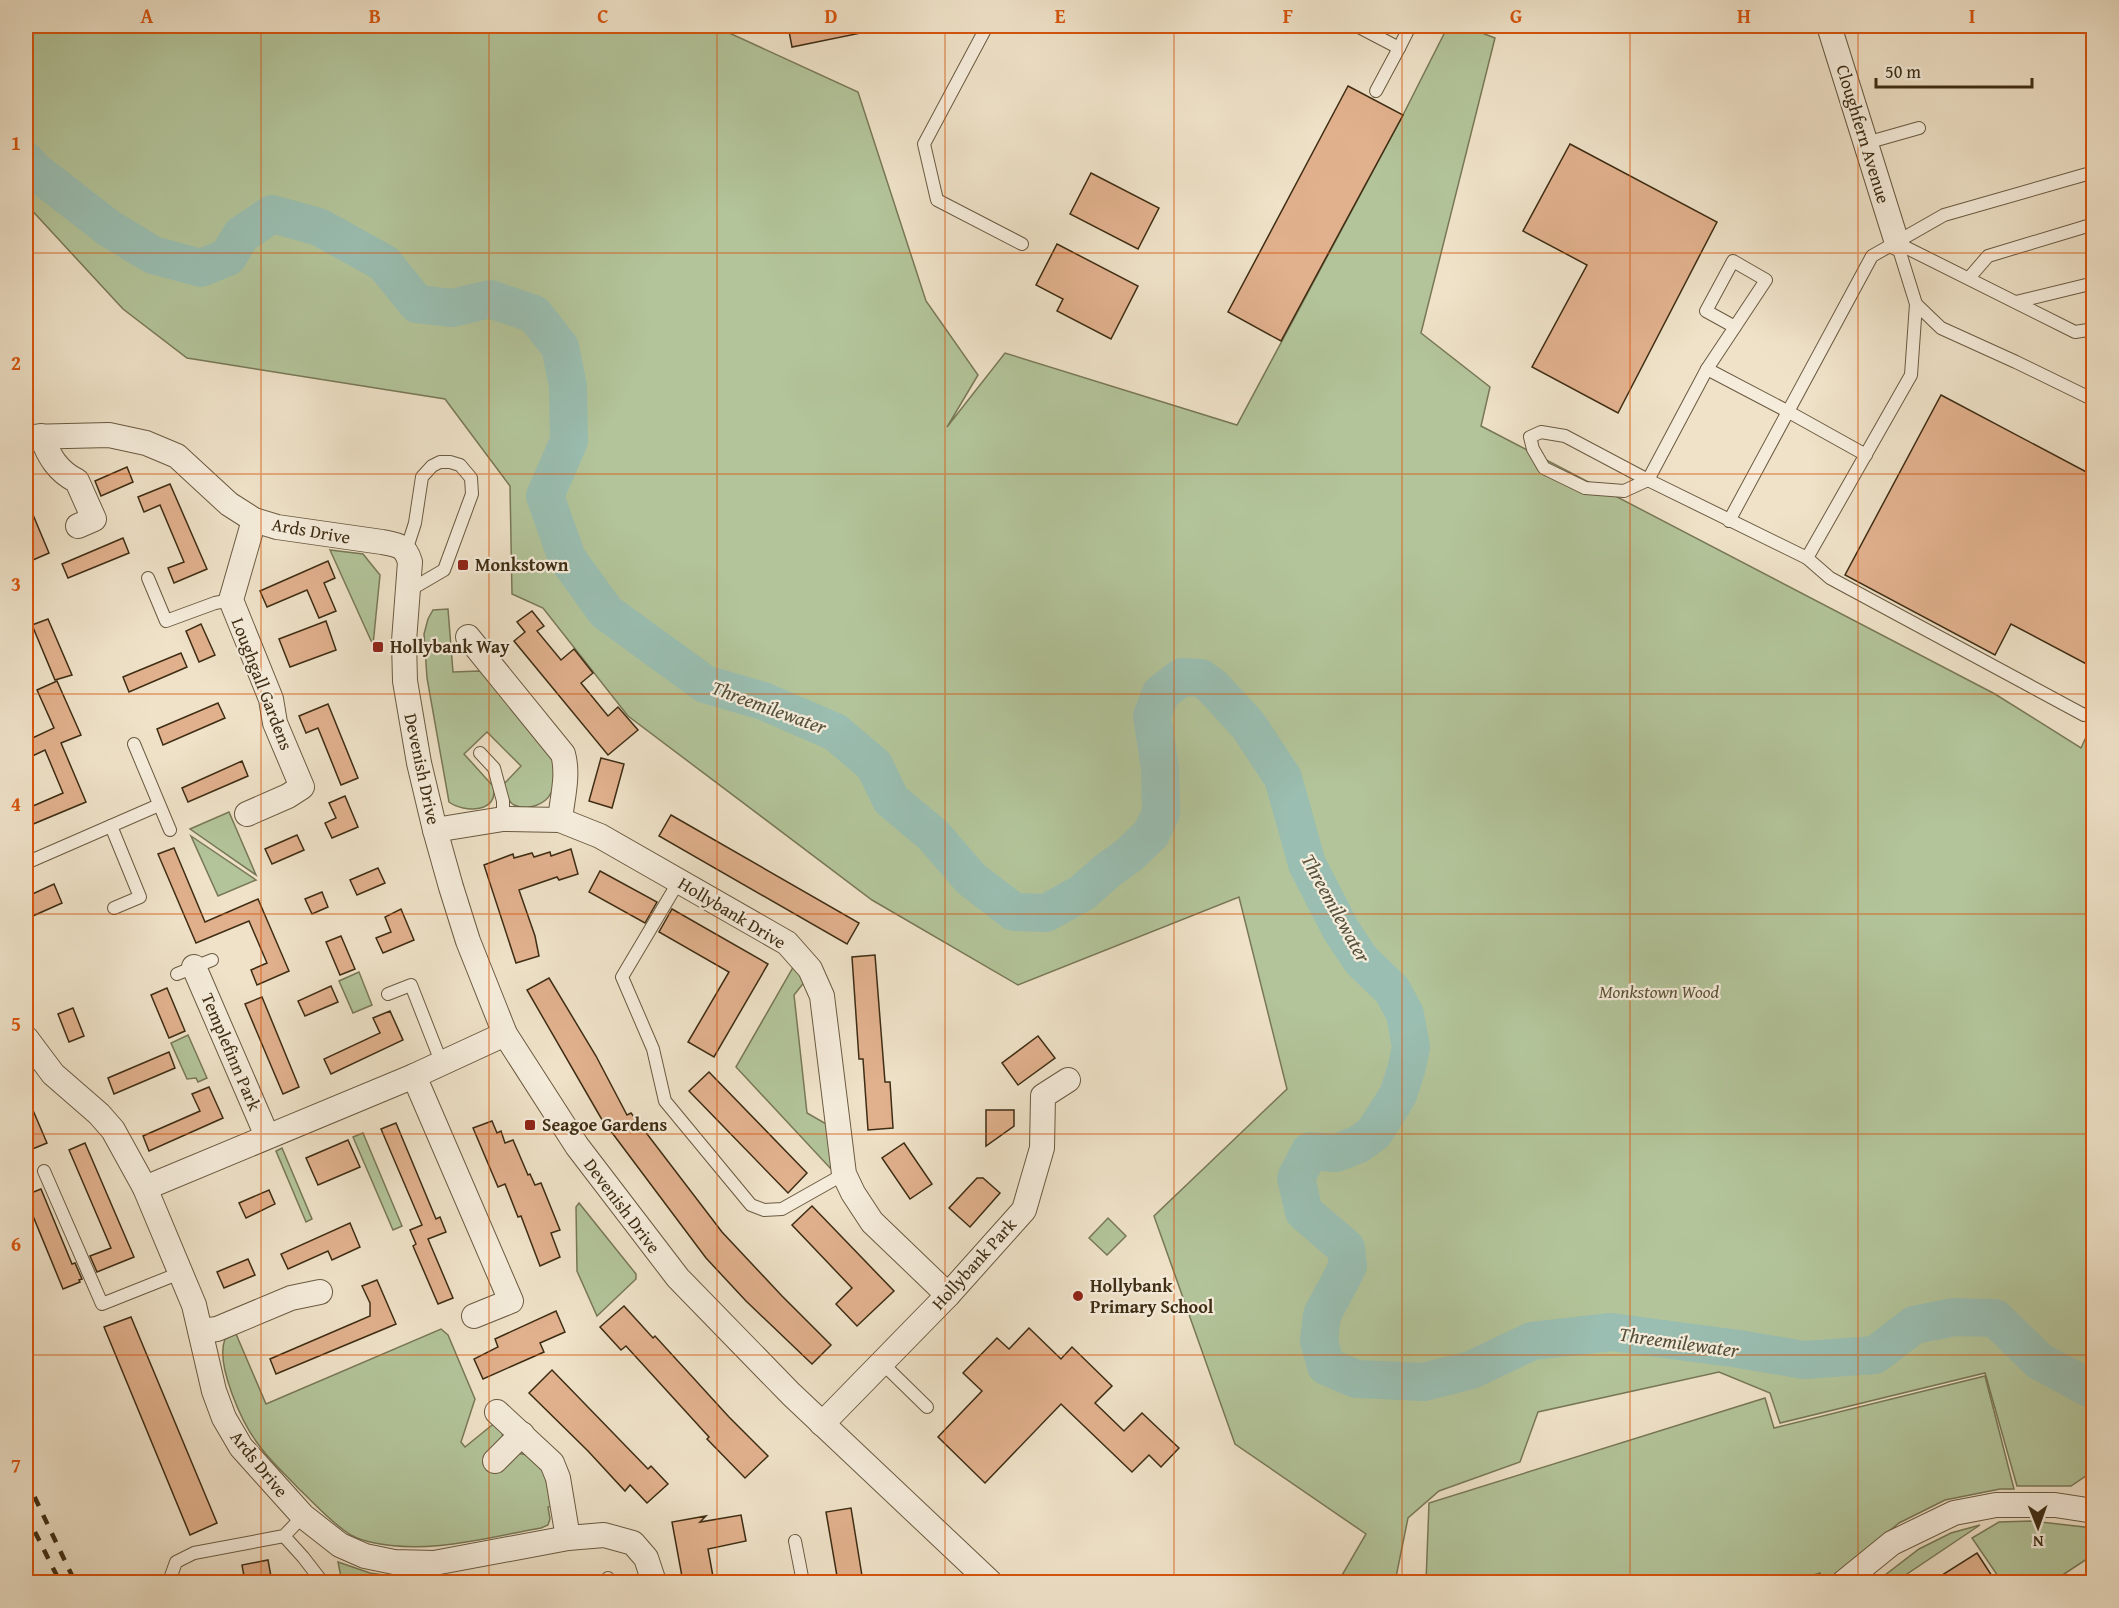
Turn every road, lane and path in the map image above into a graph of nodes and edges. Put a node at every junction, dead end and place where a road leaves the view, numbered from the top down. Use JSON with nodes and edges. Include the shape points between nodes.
{"nodes":[{"id":1,"x":987,"y":26,"type":"edge"},
{"id":2,"x":1357,"y":26,"type":"edge"},
{"id":3,"x":1410,"y":26,"type":"edge"},
{"id":4,"x":1829,"y":26,"type":"edge"},
{"id":5,"x":1399,"y":48,"type":"junction"},
{"id":6,"x":1376,"y":91,"type":"dead end"},
{"id":7,"x":1920,"y":128,"type":"dead end"},
{"id":8,"x":1866,"y":143,"type":"junction"},
{"id":9,"x":2093,"y":170,"type":"edge"},
{"id":10,"x":2094,"y":224,"type":"edge"},
{"id":11,"x":1897,"y":243,"type":"junction"},
{"id":12,"x":1022,"y":244,"type":"dead end"},
{"id":13,"x":1969,"y":278,"type":"junction"},
{"id":14,"x":2094,"y":283,"type":"edge"},
{"id":15,"x":2016,"y":302,"type":"junction"},
{"id":16,"x":1916,"y":303,"type":"junction"},
{"id":17,"x":1735,"y":327,"type":"junction"},
{"id":18,"x":2094,"y":329,"type":"edge"},
{"id":19,"x":1707,"y":369,"type":"junction"},
{"id":20,"x":2091,"y":397,"type":"edge"},
{"id":21,"x":1787,"y":411,"type":"junction"},
{"id":22,"x":33,"y":437,"type":"edge"},
{"id":23,"x":1866,"y":455,"type":"junction"},
{"id":24,"x":1648,"y":480,"type":"junction"},
{"id":25,"x":254,"y":520,"type":"junction"},
{"id":26,"x":1729,"y":521,"type":"junction"},
{"id":27,"x":78,"y":526,"type":"dead end"},
{"id":28,"x":406,"y":551,"type":"junction"},
{"id":29,"x":1807,"y":558,"type":"junction"},
{"id":30,"x":148,"y":578,"type":"dead end"},
{"id":31,"x":408,"y":591,"type":"junction"},
{"id":32,"x":231,"y":600,"type":"junction"},
{"id":33,"x":468,"y":638,"type":"dead end"},
{"id":34,"x":2094,"y":711,"type":"edge"},
{"id":35,"x":134,"y":744,"type":"dead end"},
{"id":36,"x":480,"y":753,"type":"dead end"},
{"id":37,"x":159,"y":805,"type":"junction"},
{"id":38,"x":247,"y":814,"type":"dead end"},
{"id":39,"x":504,"y":819,"type":"junction"},
{"id":40,"x":560,"y":820,"type":"junction"},
{"id":41,"x":111,"y":826,"type":"junction"},
{"id":42,"x":170,"y":830,"type":"dead end"},
{"id":43,"x":435,"y":831,"type":"junction"},
{"id":44,"x":26,"y":863,"type":"edge"},
{"id":45,"x":679,"y":881,"type":"junction"},
{"id":46,"x":114,"y":908,"type":"dead end"},
{"id":47,"x":194,"y":967,"type":"dead end"},
{"id":48,"x":388,"y":994,"type":"dead end"},
{"id":49,"x":505,"y":1034,"type":"junction"},
{"id":50,"x":26,"y":1038,"type":"edge"},
{"id":51,"x":442,"y":1064,"type":"junction"},
{"id":52,"x":414,"y":1076,"type":"junction"},
{"id":53,"x":1068,"y":1080,"type":"dead end"},
{"id":54,"x":267,"y":1136,"type":"junction"},
{"id":55,"x":44,"y":1171,"type":"dead end"},
{"id":56,"x":844,"y":1174,"type":"junction"},
{"id":57,"x":145,"y":1188,"type":"junction"},
{"id":58,"x":180,"y":1273,"type":"junction"},
{"id":59,"x":320,"y":1292,"type":"dead end"},
{"id":60,"x":948,"y":1295,"type":"junction"},
{"id":61,"x":474,"y":1316,"type":"dead end"},
{"id":62,"x":201,"y":1331,"type":"junction"},
{"id":63,"x":882,"y":1363,"type":"junction"},
{"id":64,"x":927,"y":1407,"type":"dead end"},
{"id":65,"x":497,"y":1412,"type":"dead end"},
{"id":66,"x":822,"y":1424,"type":"junction"},
{"id":67,"x":522,"y":1434,"type":"junction"},
{"id":68,"x":495,"y":1461,"type":"dead end"},
{"id":69,"x":2094,"y":1511,"type":"edge"},
{"id":70,"x":303,"y":1516,"type":"junction"},
{"id":71,"x":284,"y":1536,"type":"junction"},
{"id":72,"x":568,"y":1538,"type":"junction"},
{"id":73,"x":795,"y":1541,"type":"dead end"},
{"id":74,"x":320,"y":1579,"type":"dead end"},
{"id":75,"x":172,"y":1582,"type":"edge"},
{"id":76,"x":654,"y":1582,"type":"edge"},
{"id":77,"x":803,"y":1582,"type":"edge"},
{"id":78,"x":989,"y":1582,"type":"edge"},
{"id":79,"x":1844,"y":1582,"type":"edge"}],
"edges":[{"from":1,"to":12,"type":"lane","via":[[924,144],[938,200]]},
{"from":2,"to":5,"type":"lane"},
{"from":3,"to":5,"type":"lane"},
{"from":4,"to":8,"type":"street","name":"Cloughfern Avenue"},
{"from":5,"to":6,"type":"lane"},
{"from":7,"to":8,"type":"lane"},
{"from":8,"to":11,"type":"street","name":"Cloughfern Avenue"},
{"from":9,"to":11,"type":"lane","via":[[1944,215]]},
{"from":10,"to":13,"type":"lane","via":[[1989,255]]},
{"from":11,"to":13,"type":"lane"},
{"from":11,"to":16,"type":"lane"},
{"from":11,"to":21,"type":"lane","via":[[1872,256]]},
{"from":13,"to":15,"type":"lane"},
{"from":14,"to":15,"type":"lane"},
{"from":15,"to":18,"type":"lane","via":[[2075,332]]},
{"from":16,"to":20,"type":"lane","via":[[1941,328]]},
{"from":16,"to":23,"type":"lane","via":[[1911,375]]},
{"from":17,"to":17,"type":"lane","via":[[1766,280],[1733,261],[1706,311]]},
{"from":17,"to":19,"type":"lane"},
{"from":19,"to":21,"type":"lane"},
{"from":19,"to":24,"type":"lane"},
{"from":21,"to":23,"type":"lane"},
{"from":21,"to":26,"type":"lane"},
{"from":22,"to":25,"type":"street","name":"Ards Drive","via":[[109,435],[146,443],[177,456],[228,504]]},
{"from":22,"to":27,"type":"street","via":[[55,465],[77,481],[94,519]]},
{"from":23,"to":29,"type":"lane"},
{"from":24,"to":24,"type":"lane","via":[[1624,491],[1585,488],[1544,468],[1530,436],[1541,432],[1564,436]]},
{"from":24,"to":26,"type":"lane"},
{"from":25,"to":28,"type":"street","name":"Ards Drive","via":[[277,527],[382,542]]},
{"from":25,"to":32,"type":"street","name":"Loughgall Gardens"},
{"from":26,"to":29,"type":"lane"},
{"from":28,"to":31,"type":"street","name":"Devenish Drive","via":[[410,562]]},
{"from":28,"to":31,"type":"lane","via":[[422,477],[440,462],[460,465],[471,478],[472,494],[444,570]]},
{"from":29,"to":34,"type":"lane","via":[[1830,578],[2084,715]]},
{"from":30,"to":32,"type":"lane","via":[[166,621]]},
{"from":31,"to":43,"type":"street","name":"Devenish Drive","via":[[405,681]]},
{"from":32,"to":38,"type":"street","name":"Loughgall Gardens","via":[[302,787]]},
{"from":33,"to":40,"type":"street","via":[[563,754],[566,762]]},
{"from":35,"to":37,"type":"lane"},
{"from":36,"to":39,"type":"lane","via":[[494,768]]},
{"from":37,"to":41,"type":"lane"},
{"from":37,"to":42,"type":"lane"},
{"from":39,"to":40,"type":"street","name":"Hollybank Drive"},
{"from":39,"to":43,"type":"street","name":"Hollybank Drive"},
{"from":40,"to":45,"type":"street","name":"Hollybank Drive","via":[[600,836]]},
{"from":41,"to":44,"type":"lane"},
{"from":41,"to":46,"type":"lane","via":[[140,897]]},
{"from":43,"to":49,"type":"street","name":"Devenish Drive","via":[[468,941]]},
{"from":45,"to":56,"type":"street","name":"Hollybank Drive","via":[[787,943],[810,969],[822,996]]},
{"from":45,"to":56,"type":"lane","via":[[622,977],[653,1048],[665,1101],[751,1205],[764,1210],[782,1209]]},
{"from":47,"to":54,"type":"street","name":"Templefinn Park"},
{"from":48,"to":51,"type":"lane","via":[[411,985]]},
{"from":49,"to":51,"type":"street"},
{"from":49,"to":66,"type":"street","name":"Devenish Drive","via":[[577,1146],[678,1278]]},
{"from":50,"to":57,"type":"street","name":"Ards Drive","via":[[53,1074],[113,1130]]},
{"from":51,"to":52,"type":"street"},
{"from":52,"to":54,"type":"street"},
{"from":52,"to":61,"type":"street","via":[[511,1301]]},
{"from":53,"to":60,"type":"street","name":"Hollybank Park","via":[[1042,1096],[1042,1148],[1024,1210]]},
{"from":54,"to":57,"type":"street"},
{"from":55,"to":58,"type":"lane","via":[[102,1304]]},
{"from":56,"to":60,"type":"street","name":"Hollybank Drive","via":[[872,1222]]},
{"from":57,"to":58,"type":"street","name":"Ards Drive"},
{"from":58,"to":62,"type":"street","name":"Ards Drive"},
{"from":59,"to":62,"type":"street","via":[[291,1298],[217,1329]]},
{"from":60,"to":63,"type":"street","name":"Hollybank Park"},
{"from":62,"to":70,"type":"street","name":"Ards Drive","via":[[224,1418],[241,1447]]},
{"from":63,"to":64,"type":"lane"},
{"from":63,"to":66,"type":"street","name":"Hollybank Park"},
{"from":65,"to":67,"type":"street"},
{"from":66,"to":78,"type":"street","name":"Devenish Drive"},
{"from":67,"to":68,"type":"street"},
{"from":67,"to":72,"type":"street","via":[[552,1463]]},
{"from":69,"to":79,"type":"street","via":[[2055,1505],[1996,1505],[1954,1513],[1892,1543]]},
{"from":70,"to":71,"type":"lane"},
{"from":70,"to":72,"type":"street","name":"Ards Drive","via":[[340,1545],[394,1562],[434,1563]]},
{"from":71,"to":74,"type":"lane"},
{"from":71,"to":75,"type":"lane","via":[[194,1553],[176,1562]]},
{"from":72,"to":76,"type":"street","name":"Ards Drive","via":[[604,1535],[633,1543],[646,1558]]},
{"from":73,"to":77,"type":"lane"}]}
